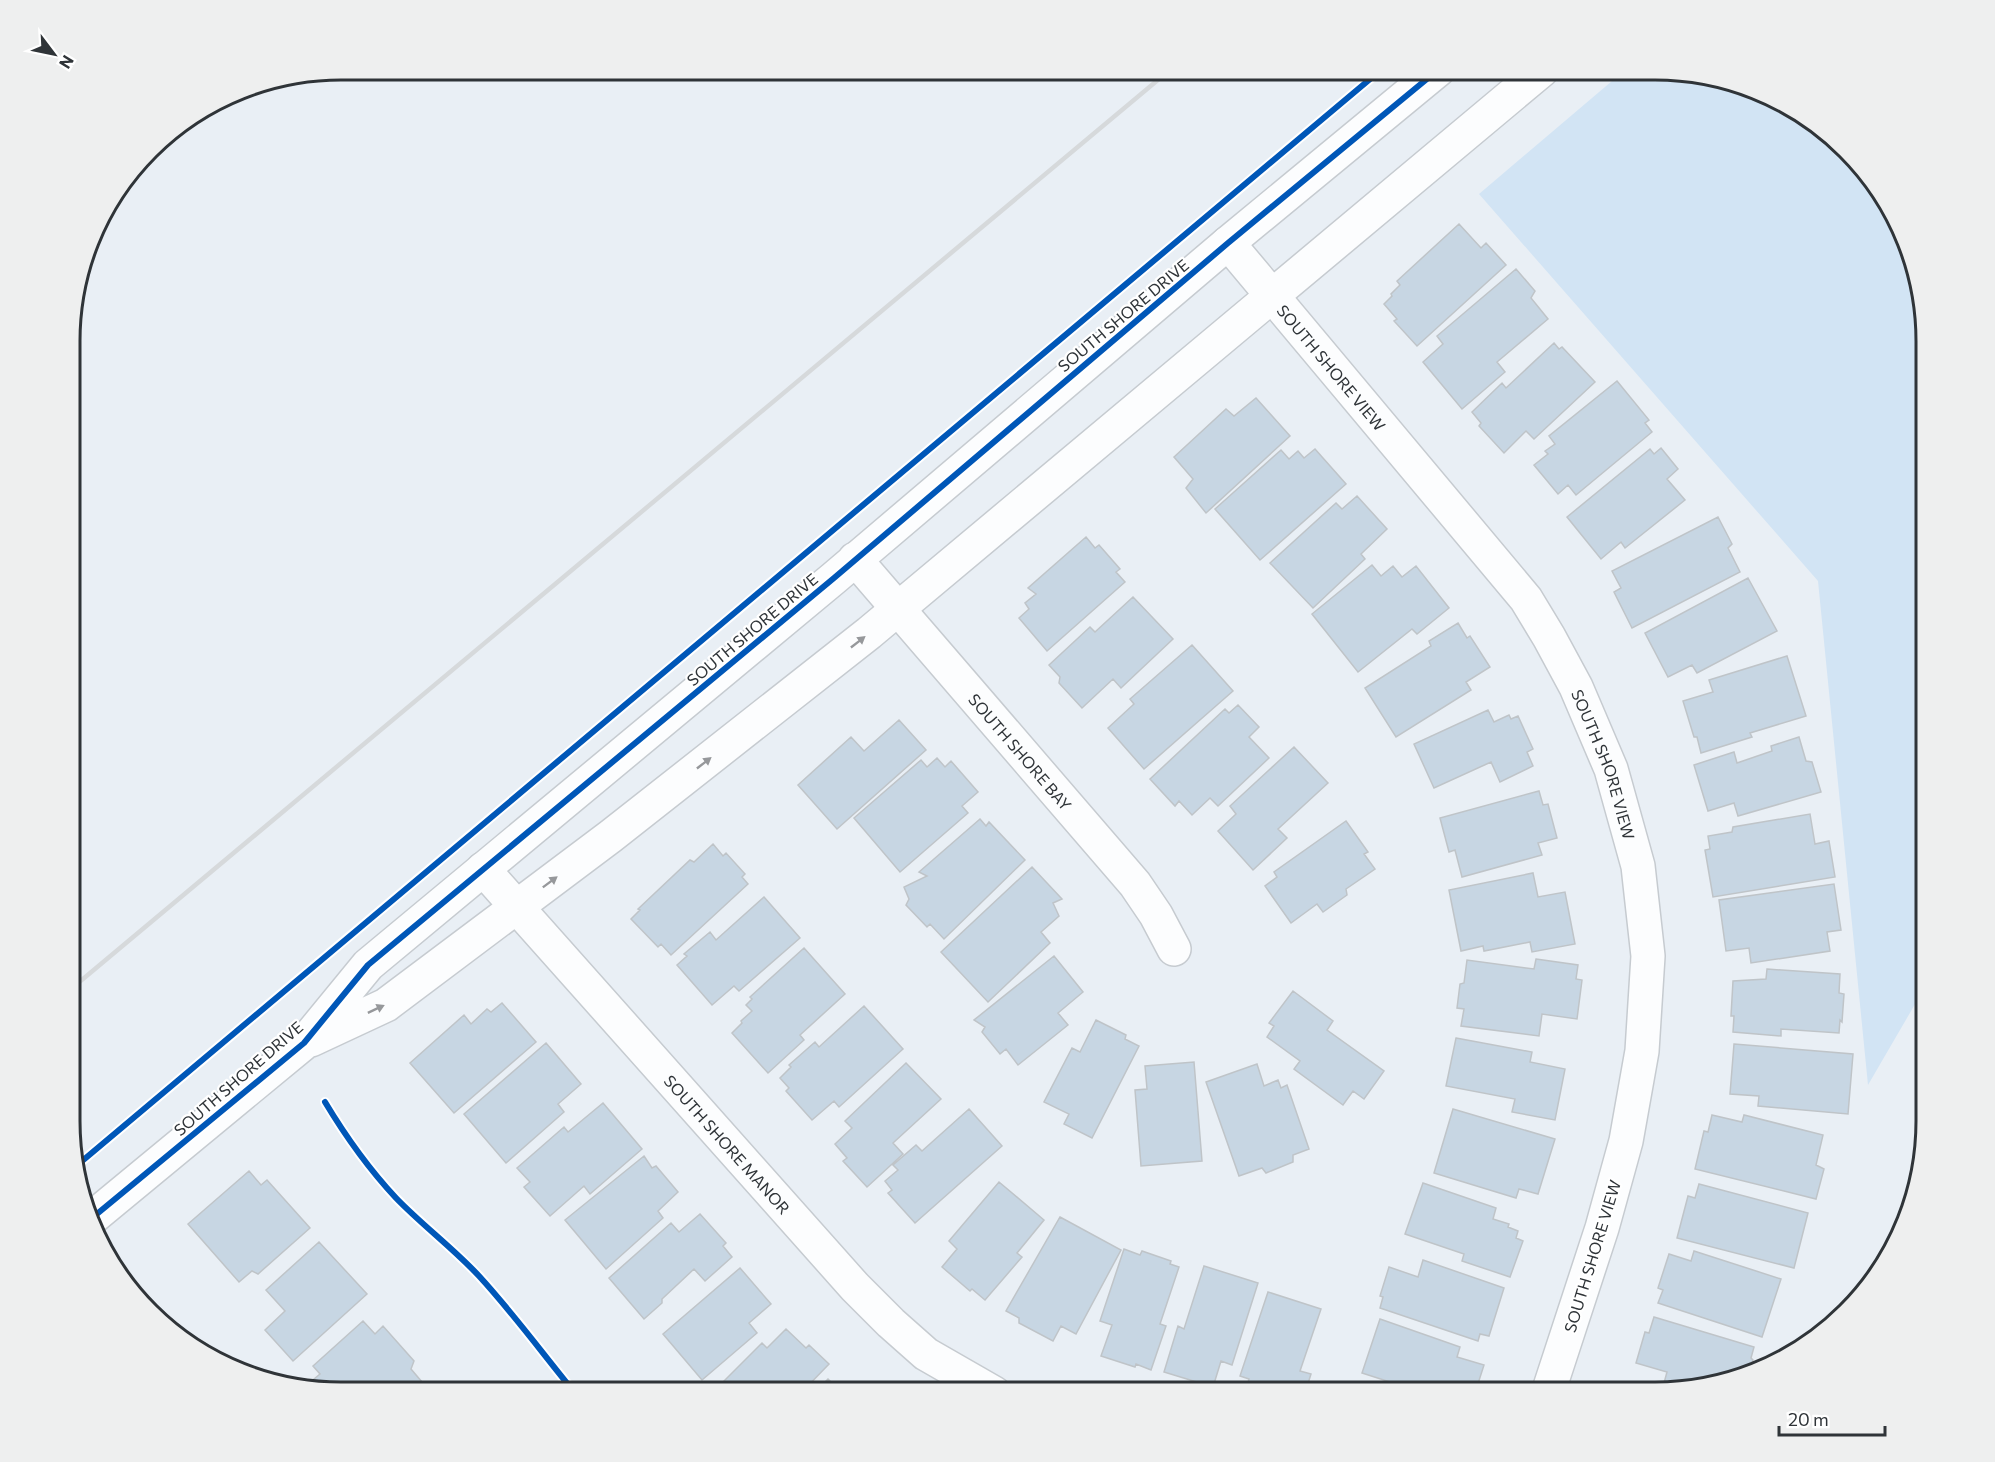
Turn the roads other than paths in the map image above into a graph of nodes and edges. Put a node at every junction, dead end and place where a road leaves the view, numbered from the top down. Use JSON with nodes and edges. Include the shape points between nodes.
{"nodes":[{"id":1,"x":1426,"y":80,"type":"edge"},
{"id":2,"x":1529,"y":80,"type":"edge"},
{"id":3,"x":1228,"y":243,"type":"junction"},
{"id":4,"x":1271,"y":296,"type":"junction"},
{"id":5,"x":855,"y":559,"type":"junction"},
{"id":6,"x":898,"y":609,"type":"junction"},
{"id":7,"x":483,"y":869,"type":"junction"},
{"id":8,"x":518,"y":907,"type":"junction"},
{"id":9,"x":1174,"y":949,"type":"dead end"},
{"id":10,"x":304,"y":1043,"type":"junction"},
{"id":11,"x":96,"y":1215,"type":"edge"},
{"id":12,"x":975,"y":1382,"type":"edge"},
{"id":13,"x":1552,"y":1382,"type":"edge"}],
"edges":[{"from":1,"to":3,"type":"street","name":"SOUTH SHORE DRIVE"},
{"from":2,"to":4,"type":"street","name":"SOUTH SHORE DRIVE"},
{"from":3,"to":4,"type":"street","name":"SOUTH SHORE VIEW"},
{"from":3,"to":5,"type":"street","name":"SOUTH SHORE DRIVE"},
{"from":4,"to":6,"type":"street","name":"SOUTH SHORE DRIVE"},
{"from":4,"to":13,"type":"street","name":"SOUTH SHORE VIEW","via":[[1526,600],[1550,637],[1611,769],[1638,866],[1648,956],[1642,1051],[1626,1142]]},
{"from":5,"to":6,"type":"street","name":"SOUTH SHORE BAY"},
{"from":5,"to":7,"type":"street","name":"SOUTH SHORE DRIVE"},
{"from":8,"to":6,"type":"street","name":"SOUTH SHORE DRIVE","one_way":true},
{"from":6,"to":9,"type":"street","name":"SOUTH SHORE BAY","via":[[1136,884]]},
{"from":7,"to":8,"type":"street","name":"SOUTH SHORE MANOR"},
{"from":7,"to":10,"type":"street","name":"SOUTH SHORE DRIVE","via":[[368,965]]},
{"from":10,"to":8,"type":"street","name":"SOUTH SHORE DRIVE","one_way":true,"via":[[386,1005]]},
{"from":8,"to":12,"type":"street","name":"SOUTH SHORE MANOR","via":[[855,1287],[926,1354]]},
{"from":10,"to":11,"type":"street","name":"SOUTH SHORE DRIVE"}]}
